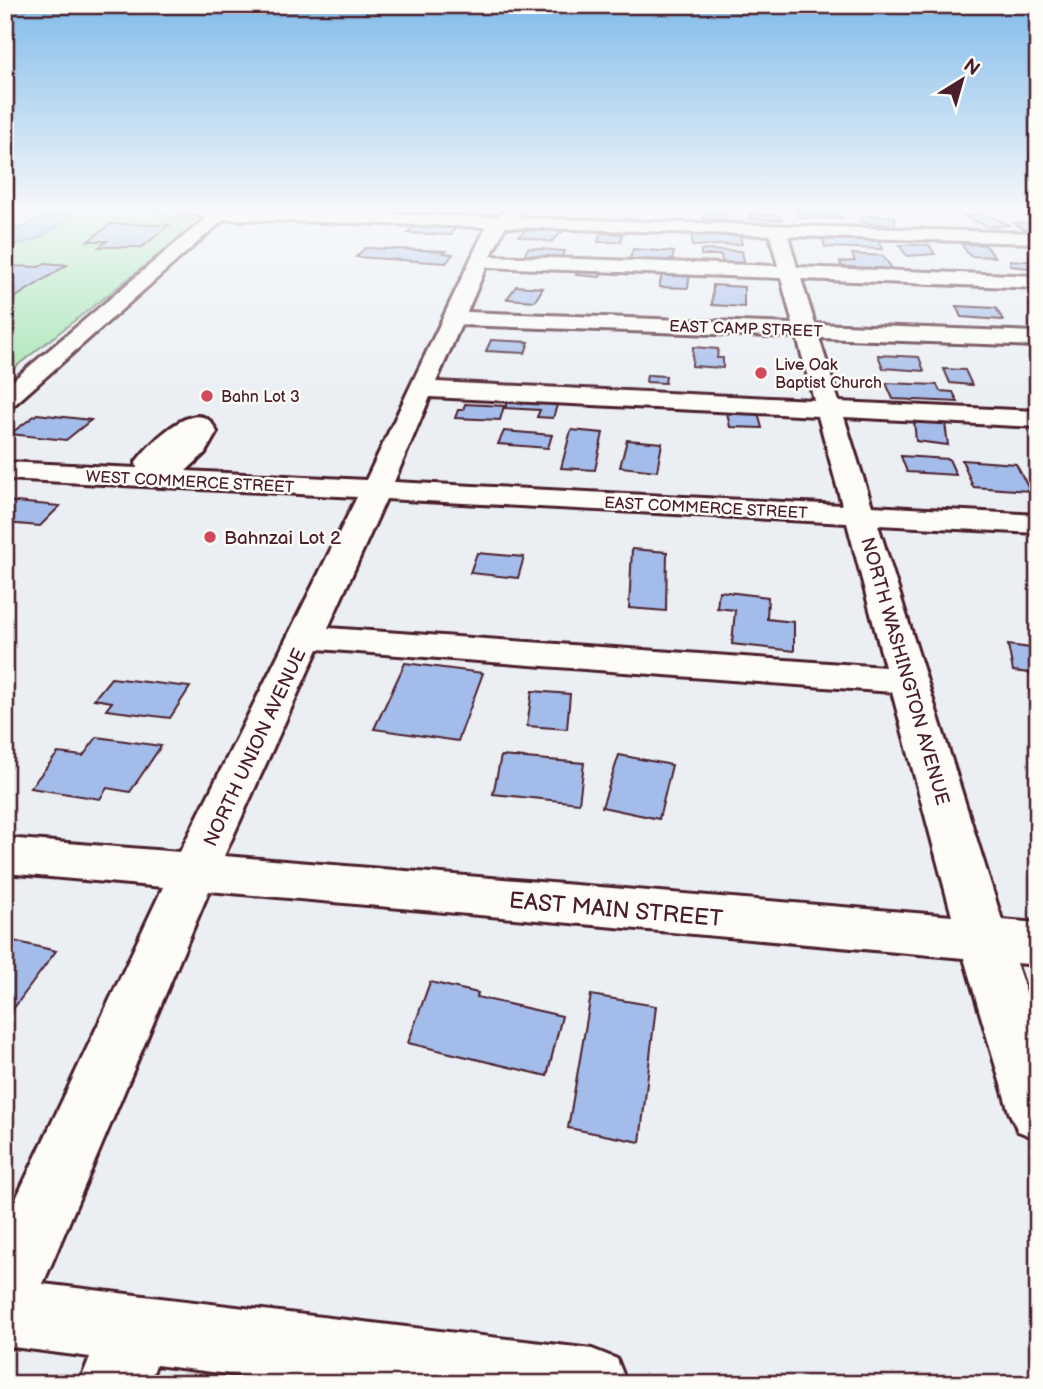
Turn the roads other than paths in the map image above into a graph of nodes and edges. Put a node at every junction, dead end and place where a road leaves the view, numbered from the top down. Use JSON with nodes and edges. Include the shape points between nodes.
{"nodes":[{"id":1,"x":152,"y":273,"type":"edge"},
{"id":2,"x":475,"y":273,"type":"edge"},
{"id":3,"x":784,"y":273,"type":"edge"},
{"id":4,"x":789,"y":273,"type":"junction"},
{"id":5,"x":1038,"y":282,"type":"edge"},
{"id":6,"x":455,"y":318,"type":"junction"},
{"id":7,"x":806,"y":330,"type":"junction"},
{"id":8,"x":1038,"y":339,"type":"edge"},
{"id":9,"x":421,"y":389,"type":"junction"},
{"id":10,"x":5,"y":400,"type":"edge"},
{"id":11,"x":831,"y":411,"type":"junction"},
{"id":12,"x":1038,"y":419,"type":"edge"},
{"id":13,"x":5,"y":470,"type":"edge"},
{"id":14,"x":374,"y":491,"type":"junction"},
{"id":15,"x":861,"y":514,"type":"junction"},
{"id":16,"x":1038,"y":524,"type":"edge"},
{"id":17,"x":306,"y":637,"type":"junction"},
{"id":18,"x":909,"y":681,"type":"junction"},
{"id":19,"x":5,"y":855,"type":"edge"},
{"id":20,"x":194,"y":873,"type":"junction"},
{"id":21,"x":983,"y":940,"type":"junction"},
{"id":22,"x":1038,"y":944,"type":"edge"},
{"id":23,"x":1038,"y":1112,"type":"edge"},
{"id":24,"x":5,"y":1295,"type":"edge"},
{"id":25,"x":5,"y":1312,"type":"edge"},
{"id":26,"x":125,"y":1356,"type":"edge"},
{"id":27,"x":592,"y":1384,"type":"edge"}],
"edges":[{"from":1,"to":10,"type":"street"},
{"from":2,"to":6,"type":"street","name":"NORTH UNION AVENUE"},
{"from":3,"to":4,"type":"street"},
{"from":4,"to":5,"type":"street"},
{"from":4,"to":7,"type":"street","name":"NORTH WASHINGTON AVENUE"},
{"from":6,"to":7,"type":"street","name":"EAST CAMP STREET"},
{"from":6,"to":9,"type":"street","name":"NORTH UNION AVENUE"},
{"from":7,"to":8,"type":"street","name":"EAST CAMP STREET"},
{"from":7,"to":11,"type":"street","name":"NORTH WASHINGTON AVENUE"},
{"from":9,"to":11,"type":"street"},
{"from":9,"to":14,"type":"street","name":"NORTH UNION AVENUE"},
{"from":11,"to":12,"type":"street"},
{"from":11,"to":15,"type":"street","name":"NORTH WASHINGTON AVENUE"},
{"from":13,"to":14,"type":"street","name":"WEST COMMERCE STREET"},
{"from":14,"to":15,"type":"street","name":"EAST COMMERCE STREET"},
{"from":14,"to":17,"type":"street","name":"NORTH UNION AVENUE"},
{"from":15,"to":16,"type":"street","name":"EAST COMMERCE STREET"},
{"from":15,"to":18,"type":"street","name":"NORTH WASHINGTON AVENUE"},
{"from":17,"to":18,"type":"street"},
{"from":17,"to":20,"type":"street","name":"NORTH UNION AVENUE"},
{"from":18,"to":21,"type":"street","name":"NORTH WASHINGTON AVENUE"},
{"from":19,"to":20,"type":"street","name":"EAST MAIN STREET"},
{"from":20,"to":21,"type":"street","name":"EAST MAIN STREET"},
{"from":20,"to":24,"type":"street","name":"NORTH UNION AVENUE"},
{"from":21,"to":22,"type":"street","name":"EAST MAIN STREET"},
{"from":21,"to":23,"type":"street","name":"NORTH WASHINGTON AVENUE"},
{"from":25,"to":26,"type":"street"},
{"from":26,"to":27,"type":"street"}]}
